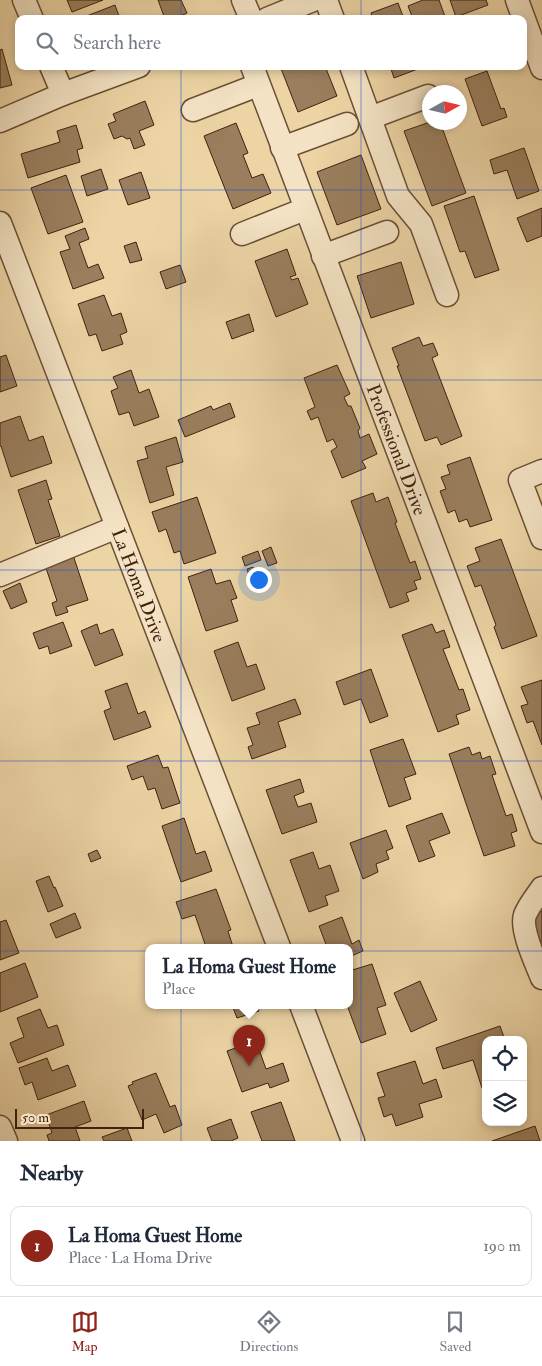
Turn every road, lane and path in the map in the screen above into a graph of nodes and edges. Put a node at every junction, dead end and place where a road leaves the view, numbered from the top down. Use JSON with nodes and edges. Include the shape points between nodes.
{"nodes":[{"id":1,"x":24,"y":0,"type":"edge"},
{"id":2,"x":243,"y":0,"type":"edge"},
{"id":3,"x":313,"y":0,"type":"edge"},
{"id":4,"x":326,"y":0,"type":"edge"},
{"id":5,"x":517,"y":0,"type":"edge"},
{"id":6,"x":30,"y":15,"type":"edge"},
{"id":7,"x":249,"y":15,"type":"edge"},
{"id":8,"x":277,"y":15,"type":"edge"},
{"id":9,"x":332,"y":15,"type":"edge"},
{"id":10,"x":523,"y":15,"type":"edge"},
{"id":11,"x":527,"y":27,"type":"edge"},
{"id":12,"x":542,"y":68,"type":"edge"},
{"id":13,"x":53,"y":70,"type":"edge"},
{"id":14,"x":128,"y":70,"type":"edge"},
{"id":15,"x":352,"y":70,"type":"edge"},
{"id":16,"x":255,"y":76,"type":"edge"},
{"id":17,"x":63,"y":94,"type":"junction"},
{"id":18,"x":422,"y":98,"type":"edge"},
{"id":19,"x":193,"y":110,"type":"dead end"},
{"id":20,"x":370,"y":118,"type":"junction"},
{"id":21,"x":0,"y":121,"type":"edge"},
{"id":22,"x":347,"y":124,"type":"dead end"},
{"id":23,"x":282,"y":148,"type":"junction"},
{"id":24,"x":306,"y":209,"type":"junction"},
{"id":25,"x":0,"y":222,"type":"edge"},
{"id":26,"x":387,"y":232,"type":"dead end"},
{"id":27,"x":242,"y":234,"type":"dead end"},
{"id":28,"x":323,"y":256,"type":"junction"},
{"id":29,"x":447,"y":295,"type":"dead end"},
{"id":30,"x":542,"y":471,"type":"edge"},
{"id":31,"x":117,"y":527,"type":"junction"},
{"id":32,"x":542,"y":538,"type":"edge"},
{"id":33,"x":0,"y":575,"type":"edge"},
{"id":34,"x":542,"y":832,"type":"edge"},
{"id":35,"x":542,"y":888,"type":"edge"},
{"id":36,"x":278,"y":944,"type":"edge"},
{"id":37,"x":542,"y":978,"type":"edge"},
{"id":38,"x":303,"y":1009,"type":"edge"},
{"id":39,"x":0,"y":1127,"type":"edge"},
{"id":40,"x":6,"y":1141,"type":"edge"},
{"id":41,"x":353,"y":1141,"type":"edge"}],
"edges":[{"from":1,"to":6,"type":"street"},
{"from":2,"to":7,"type":"street"},
{"from":3,"to":8,"type":"street"},
{"from":4,"to":9,"type":"street"},
{"from":5,"to":10,"type":"street"},
{"from":11,"to":12,"type":"street"},
{"from":13,"to":17,"type":"street"},
{"from":14,"to":17,"type":"street"},
{"from":15,"to":20,"type":"street"},
{"from":16,"to":19,"type":"street"},
{"from":16,"to":23,"type":"street","name":"Professional Drive"},
{"from":17,"to":21,"type":"street"},
{"from":18,"to":20,"type":"street"},
{"from":20,"to":29,"type":"street","via":[[398,196],[421,224]]},
{"from":22,"to":23,"type":"street"},
{"from":23,"to":24,"type":"street","name":"Professional Drive"},
{"from":24,"to":27,"type":"street"},
{"from":24,"to":28,"type":"street","name":"Professional Drive"},
{"from":25,"to":31,"type":"street","name":"La Homa Drive"},
{"from":26,"to":28,"type":"street"},
{"from":28,"to":34,"type":"street","name":"Professional Drive"},
{"from":30,"to":32,"type":"street","via":[[520,480]]},
{"from":31,"to":33,"type":"street"},
{"from":31,"to":36,"type":"street","name":"La Homa Drive"},
{"from":35,"to":37,"type":"street","via":[[524,917],[527,940]]},
{"from":38,"to":41,"type":"street"},
{"from":39,"to":40,"type":"street"}]}
